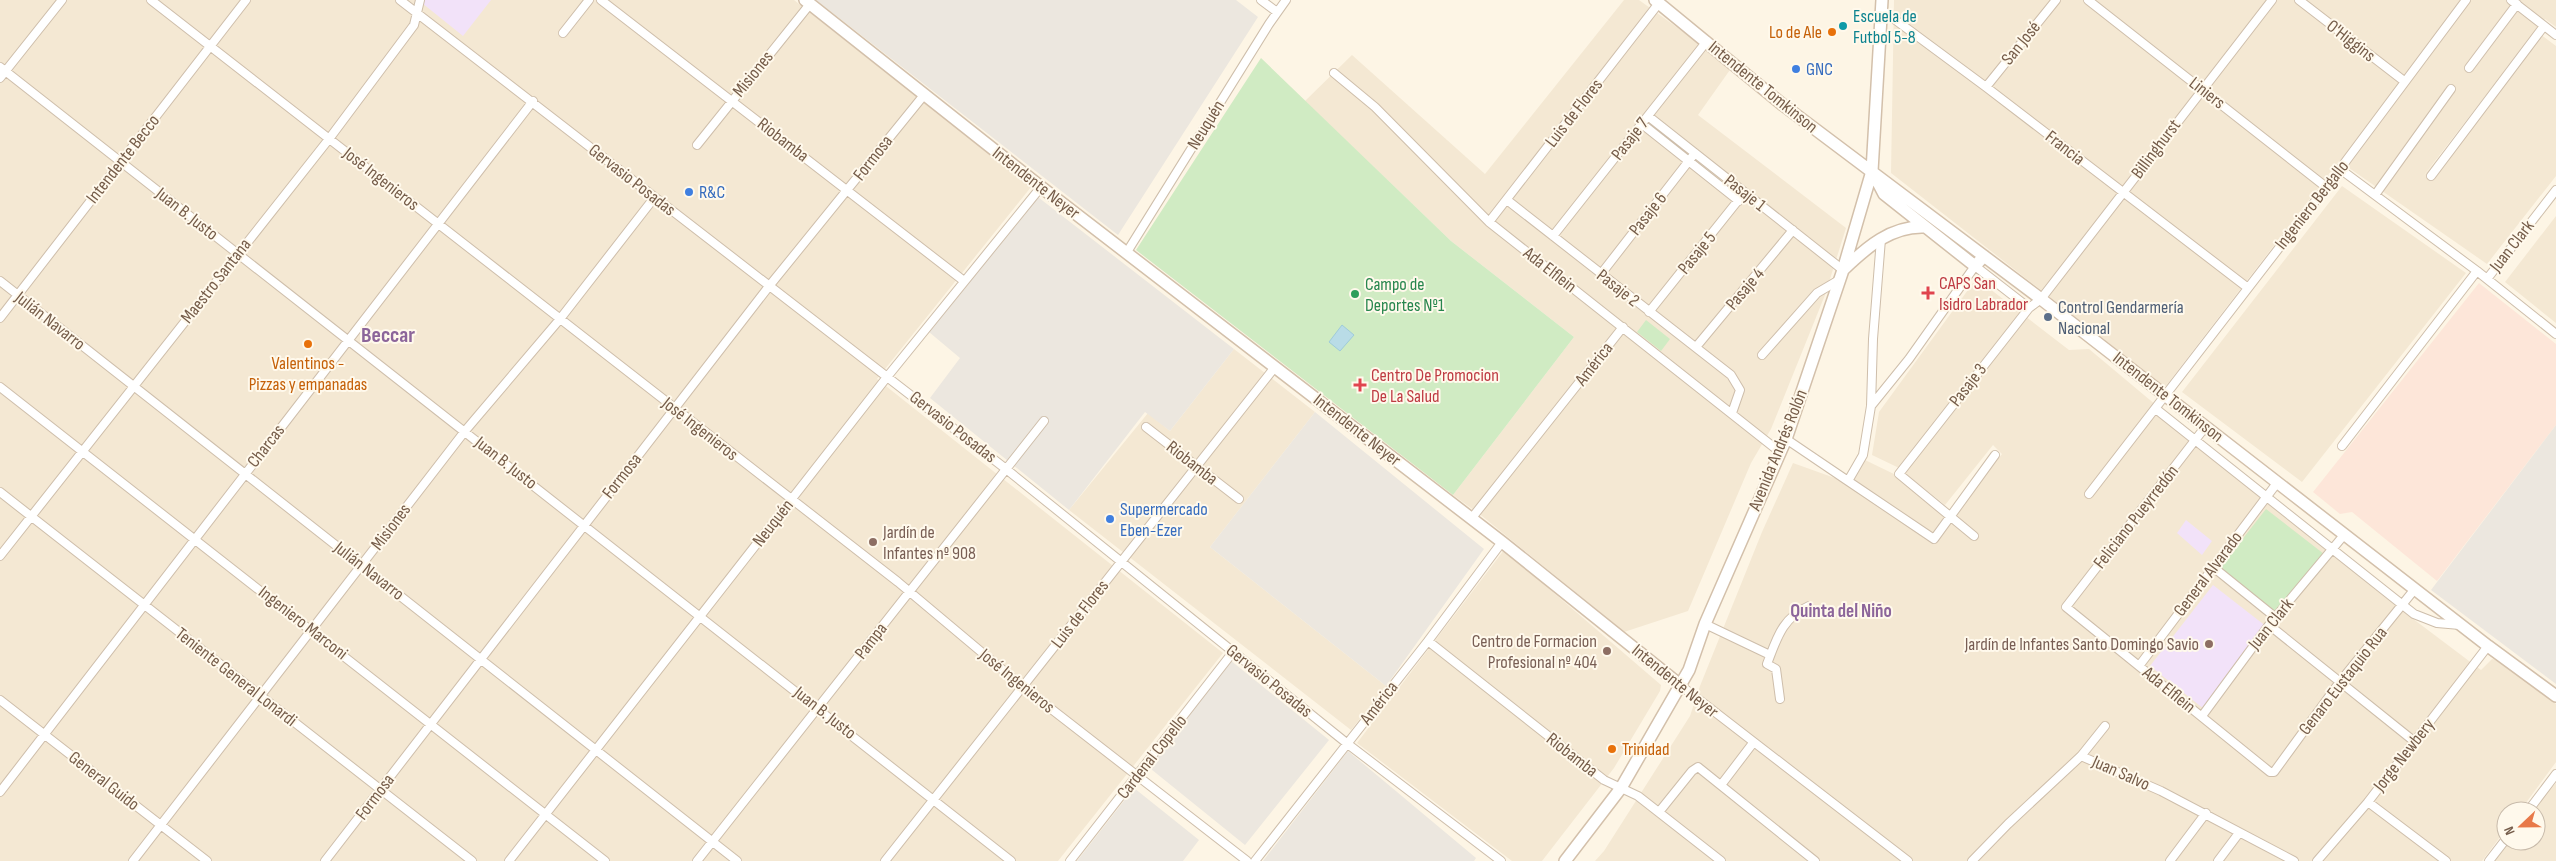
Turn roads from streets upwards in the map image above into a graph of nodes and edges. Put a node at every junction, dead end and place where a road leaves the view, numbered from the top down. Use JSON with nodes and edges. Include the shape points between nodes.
{"nodes":[{"id":1,"x":62,"y":0,"type":"edge"},
{"id":2,"x":150,"y":0,"type":"edge"},
{"id":3,"x":246,"y":0,"type":"edge"},
{"id":4,"x":400,"y":0,"type":"edge"},
{"id":5,"x":420,"y":0,"type":"edge"},
{"id":6,"x":589,"y":0,"type":"edge"},
{"id":7,"x":601,"y":0,"type":"edge"},
{"id":8,"x":1261,"y":0,"type":"edge"},
{"id":9,"x":1286,"y":0,"type":"edge"},
{"id":10,"x":2056,"y":0,"type":"edge"},
{"id":11,"x":2088,"y":0,"type":"edge"},
{"id":12,"x":2272,"y":0,"type":"edge"},
{"id":13,"x":2299,"y":0,"type":"edge"},
{"id":14,"x":2466,"y":0,"type":"edge"},
{"id":15,"x":807,"y":2,"type":"edge"},
{"id":16,"x":1657,"y":2,"type":"edge"},
{"id":17,"x":2514,"y":2,"type":"edge"},
{"id":18,"x":1882,"y":5,"type":"edge"},
{"id":19,"x":415,"y":12,"type":"junction"},
{"id":20,"x":1277,"y":12,"type":"junction"},
{"id":21,"x":2544,"y":26,"type":"junction"},
{"id":22,"x":563,"y":33,"type":"dead end"},
{"id":23,"x":2556,"y":35,"type":"edge"},
{"id":24,"x":1707,"y":42,"type":"junction"},
{"id":25,"x":210,"y":46,"type":"junction"},
{"id":26,"x":2469,"y":68,"type":"dead end"},
{"id":27,"x":3,"y":69,"type":"edge"},
{"id":28,"x":1334,"y":73,"type":"dead end"},
{"id":29,"x":0,"y":78,"type":"edge"},
{"id":30,"x":2404,"y":81,"type":"junction"},
{"id":31,"x":1986,"y":87,"type":"junction"},
{"id":32,"x":2202,"y":89,"type":"junction"},
{"id":33,"x":2451,"y":89,"type":"dead end"},
{"id":34,"x":924,"y":95,"type":"junction"},
{"id":35,"x":732,"y":100,"type":"junction"},
{"id":36,"x":533,"y":101,"type":"junction"},
{"id":37,"x":1648,"y":116,"type":"junction"},
{"id":38,"x":1642,"y":124,"type":"junction"},
{"id":39,"x":329,"y":139,"type":"junction"},
{"id":40,"x":697,"y":145,"type":"dead end"},
{"id":41,"x":1695,"y":153,"type":"junction"},
{"id":42,"x":121,"y":162,"type":"junction"},
{"id":43,"x":1688,"y":162,"type":"junction"},
{"id":44,"x":2340,"y":169,"type":"junction"},
{"id":45,"x":1872,"y":171,"type":"junction"},
{"id":46,"x":2431,"y":176,"type":"dead end"},
{"id":47,"x":1041,"y":187,"type":"junction"},
{"id":48,"x":2326,"y":187,"type":"junction"},
{"id":49,"x":848,"y":190,"type":"junction"},
{"id":50,"x":2556,"y":190,"type":"edge"},
{"id":51,"x":1744,"y":193,"type":"junction"},
{"id":52,"x":2123,"y":194,"type":"junction"},
{"id":53,"x":2375,"y":195,"type":"junction"},
{"id":54,"x":654,"y":198,"type":"junction"},
{"id":55,"x":1507,"y":200,"type":"junction"},
{"id":56,"x":1739,"y":201,"type":"junction"},
{"id":57,"x":1489,"y":222,"type":"junction"},
{"id":58,"x":438,"y":224,"type":"junction"},
{"id":59,"x":1924,"y":227,"type":"junction"},
{"id":60,"x":1793,"y":230,"type":"junction"},
{"id":61,"x":1553,"y":236,"type":"junction"},
{"id":62,"x":1881,"y":239,"type":"junction"},
{"id":63,"x":1127,"y":252,"type":"junction"},
{"id":64,"x":238,"y":254,"type":"junction"},
{"id":65,"x":1984,"y":256,"type":"junction"},
{"id":66,"x":1975,"y":266,"type":"junction"},
{"id":67,"x":2477,"y":271,"type":"junction"},
{"id":68,"x":1602,"y":274,"type":"junction"},
{"id":69,"x":1841,"y":275,"type":"junction"},
{"id":70,"x":2487,"y":279,"type":"junction"},
{"id":71,"x":0,"y":281,"type":"edge"},
{"id":72,"x":964,"y":281,"type":"junction"},
{"id":73,"x":770,"y":285,"type":"junction"},
{"id":74,"x":2248,"y":288,"type":"junction"},
{"id":75,"x":18,"y":295,"type":"junction"},
{"id":76,"x":2041,"y":299,"type":"junction"},
{"id":77,"x":2029,"y":308,"type":"junction"},
{"id":78,"x":1649,"y":312,"type":"junction"},
{"id":79,"x":0,"y":318,"type":"edge"},
{"id":80,"x":560,"y":319,"type":"junction"},
{"id":81,"x":1623,"y":327,"type":"junction"},
{"id":82,"x":2556,"y":334,"type":"edge"},
{"id":83,"x":348,"y":340,"type":"junction"},
{"id":84,"x":1696,"y":347,"type":"junction"},
{"id":85,"x":1762,"y":355,"type":"dead end"},
{"id":86,"x":1275,"y":367,"type":"junction"},
{"id":87,"x":887,"y":377,"type":"junction"},
{"id":88,"x":134,"y":386,"type":"junction"},
{"id":89,"x":0,"y":387,"type":"edge"},
{"id":90,"x":2166,"y":396,"type":"junction"},
{"id":91,"x":1871,"y":406,"type":"junction"},
{"id":92,"x":675,"y":409,"type":"junction"},
{"id":93,"x":2156,"y":409,"type":"junction"},
{"id":94,"x":1732,"y":413,"type":"junction"},
{"id":95,"x":1044,"y":421,"type":"dead end"},
{"id":96,"x":2206,"y":426,"type":"junction"},
{"id":97,"x":1146,"y":427,"type":"dead end"},
{"id":98,"x":465,"y":431,"type":"junction"},
{"id":99,"x":1786,"y":439,"type":"junction"},
{"id":100,"x":2196,"y":440,"type":"junction"},
{"id":101,"x":2342,"y":446,"type":"dead end"},
{"id":102,"x":83,"y":451,"type":"junction"},
{"id":103,"x":1780,"y":452,"type":"junction"},
{"id":104,"x":1995,"y":456,"type":"dead end"},
{"id":105,"x":1196,"y":466,"type":"junction"},
{"id":106,"x":1006,"y":469,"type":"junction"},
{"id":107,"x":245,"y":474,"type":"junction"},
{"id":108,"x":1848,"y":481,"type":"junction"},
{"id":109,"x":2277,"y":483,"type":"junction"},
{"id":110,"x":0,"y":492,"type":"edge"},
{"id":111,"x":2089,"y":494,"type":"dead end"},
{"id":112,"x":2266,"y":498,"type":"junction"},
{"id":113,"x":791,"y":499,"type":"junction"},
{"id":114,"x":1239,"y":499,"type":"dead end"},
{"id":115,"x":1950,"y":515,"type":"junction"},
{"id":116,"x":31,"y":517,"type":"junction"},
{"id":117,"x":1471,"y":519,"type":"junction"},
{"id":118,"x":585,"y":525,"type":"junction"},
{"id":119,"x":2344,"y":535,"type":"junction"},
{"id":120,"x":1974,"y":536,"type":"dead end"},
{"id":121,"x":194,"y":539,"type":"junction"},
{"id":122,"x":1502,"y":542,"type":"junction"},
{"id":123,"x":2333,"y":550,"type":"junction"},
{"id":124,"x":0,"y":556,"type":"edge"},
{"id":125,"x":1121,"y":562,"type":"junction"},
{"id":126,"x":362,"y":566,"type":"junction"},
{"id":127,"x":2213,"y":567,"type":"junction"},
{"id":128,"x":2414,"y":590,"type":"junction"},
{"id":129,"x":910,"y":592,"type":"junction"},
{"id":130,"x":2402,"y":604,"type":"junction"},
{"id":131,"x":145,"y":605,"type":"junction"},
{"id":132,"x":1809,"y":606,"type":"dead end"},
{"id":133,"x":2066,"y":607,"type":"joint"},
{"id":134,"x":700,"y":616,"type":"junction"},
{"id":135,"x":2276,"y":617,"type":"junction"},
{"id":136,"x":1706,"y":624,"type":"junction"},
{"id":137,"x":2269,"y":625,"type":"junction"},
{"id":138,"x":2462,"y":625,"type":"junction"},
{"id":139,"x":312,"y":630,"type":"junction"},
{"id":140,"x":1428,"y":641,"type":"junction"},
{"id":141,"x":2488,"y":646,"type":"junction"},
{"id":142,"x":1233,"y":652,"type":"junction"},
{"id":143,"x":1770,"y":656,"type":"junction"},
{"id":144,"x":481,"y":659,"type":"junction"},
{"id":145,"x":2139,"y":666,"type":"junction"},
{"id":146,"x":2339,"y":683,"type":"junction"},
{"id":147,"x":1680,"y":685,"type":"junction"},
{"id":148,"x":1023,"y":687,"type":"junction"},
{"id":149,"x":261,"y":696,"type":"junction"},
{"id":150,"x":2556,"y":696,"type":"edge"},
{"id":151,"x":1780,"y":699,"type":"dead end"},
{"id":152,"x":0,"y":700,"type":"edge"},
{"id":153,"x":818,"y":708,"type":"junction"},
{"id":154,"x":2202,"y":716,"type":"junction"},
{"id":155,"x":430,"y":722,"type":"junction"},
{"id":156,"x":2106,"y":726,"type":"dead end"},
{"id":157,"x":44,"y":734,"type":"junction"},
{"id":158,"x":2415,"y":742,"type":"junction"},
{"id":159,"x":1347,"y":743,"type":"junction"},
{"id":160,"x":1753,"y":743,"type":"junction"},
{"id":161,"x":596,"y":750,"type":"junction"},
{"id":162,"x":2081,"y":756,"type":"junction"},
{"id":163,"x":2272,"y":772,"type":"joint"},
{"id":164,"x":2556,"y":774,"type":"edge"},
{"id":165,"x":1137,"y":776,"type":"junction"},
{"id":166,"x":1721,"y":785,"type":"junction"},
{"id":167,"x":1621,"y":788,"type":"junction"},
{"id":168,"x":380,"y":790,"type":"junction"},
{"id":169,"x":0,"y":792,"type":"edge"},
{"id":170,"x":932,"y":799,"type":"junction"},
{"id":171,"x":2536,"y":801,"type":"edge"},
{"id":172,"x":2368,"y":802,"type":"junction"},
{"id":173,"x":1659,"y":812,"type":"junction"},
{"id":174,"x":2206,"y":813,"type":"junction"},
{"id":175,"x":545,"y":814,"type":"junction"},
{"id":176,"x":161,"y":825,"type":"junction"},
{"id":177,"x":2239,"y":833,"type":"junction"},
{"id":178,"x":713,"y":842,"type":"junction"},
{"id":179,"x":2497,"y":851,"type":"edge"},
{"id":180,"x":1490,"y":858,"type":"edge"},
{"id":181,"x":133,"y":861,"type":"edge"},
{"id":182,"x":207,"y":861,"type":"edge"},
{"id":183,"x":325,"y":861,"type":"edge"},
{"id":184,"x":472,"y":861,"type":"edge"},
{"id":185,"x":509,"y":861,"type":"edge"},
{"id":186,"x":605,"y":861,"type":"edge"},
{"id":187,"x":697,"y":861,"type":"edge"},
{"id":188,"x":738,"y":861,"type":"edge"},
{"id":189,"x":885,"y":861,"type":"edge"},
{"id":190,"x":1011,"y":861,"type":"edge"},
{"id":191,"x":1070,"y":861,"type":"edge"},
{"id":192,"x":1247,"y":861,"type":"edge"},
{"id":193,"x":1255,"y":861,"type":"edge"},
{"id":194,"x":1500,"y":861,"type":"edge"},
{"id":195,"x":1566,"y":861,"type":"edge"},
{"id":196,"x":1721,"y":861,"type":"edge"},
{"id":197,"x":1815,"y":861,"type":"edge"},
{"id":198,"x":1908,"y":861,"type":"edge"},
{"id":199,"x":1972,"y":861,"type":"edge"},
{"id":200,"x":2170,"y":861,"type":"edge"},
{"id":201,"x":2218,"y":861,"type":"edge"},
{"id":202,"x":2294,"y":861,"type":"edge"},
{"id":203,"x":2317,"y":861,"type":"edge"},
{"id":204,"x":2446,"y":861,"type":"edge"},
{"id":205,"x":2489,"y":861,"type":"edge"}],
"edges":[{"from":1,"to":27,"type":"street"},
{"from":2,"to":25,"type":"street","name":"José Ingenieros"},
{"from":3,"to":25,"type":"street","name":"Intendente Becco"},
{"from":4,"to":19,"type":"street","name":"Gervasio Posadas"},
{"from":5,"to":19,"type":"street","name":"Maestro Santana"},
{"from":6,"to":22,"type":"street"},
{"from":7,"to":35,"type":"street","name":"Riobamba"},
{"from":8,"to":20,"type":"street"},
{"from":9,"to":20,"type":"street","name":"Neuquén"},
{"from":10,"to":31,"type":"street","name":"San José"},
{"from":11,"to":32,"type":"street","name":"Liniers"},
{"from":12,"to":32,"type":"street","name":"Billinghurst"},
{"from":13,"to":30,"type":"street","name":"O'Higgins"},
{"from":14,"to":30,"type":"street","name":"Ingeniero Bergallo"},
{"from":15,"to":34,"type":"street","name":"Intendente Neyer"},
{"from":15,"to":35,"type":"street","name":"Misiones"},
{"from":16,"to":24,"type":"street","name":"Intendente Tomkinson"},
{"from":16,"to":55,"type":"street","name":"Luis de Flores"},
{"from":17,"to":21,"type":"street"},
{"from":17,"to":26,"type":"street"},
{"from":18,"to":31,"type":"street","name":"Francia"},
{"from":18,"to":45,"type":"street","name":"Avenida Andrés Rolón"},
{"from":19,"to":36,"type":"street","name":"Gervasio Posadas"},
{"from":19,"to":39,"type":"street","name":"Maestro Santana","via":[[414,25]]},
{"from":20,"to":63,"type":"street","name":"Neuquén"},
{"from":21,"to":23,"type":"street"},
{"from":21,"to":46,"type":"street"},
{"from":24,"to":37,"type":"street","name":"Pasaje 7"},
{"from":24,"to":45,"type":"street","name":"Intendente Tomkinson","via":[[1783,105]]},
{"from":25,"to":39,"type":"street","name":"José Ingenieros"},
{"from":25,"to":42,"type":"street","name":"Intendente Becco"},
{"from":27,"to":29,"type":"street"},
{"from":27,"to":42,"type":"street","name":"Juan B. Justo"},
{"from":28,"to":57,"type":"street","name":"Ada Elflein","via":[[1375,107]]},
{"from":30,"to":44,"type":"street","name":"Ingeniero Bergallo"},
{"from":31,"to":52,"type":"street","name":"Francia"},
{"from":32,"to":48,"type":"street","name":"Liniers"},
{"from":32,"to":52,"type":"street","name":"Billinghurst"},
{"from":33,"to":53,"type":"street"},
{"from":34,"to":47,"type":"street","name":"Intendente Neyer"},
{"from":34,"to":49,"type":"street","name":"Formosa"},
{"from":35,"to":40,"type":"street","name":"Misiones"},
{"from":35,"to":49,"type":"street","name":"Riobamba"},
{"from":36,"to":54,"type":"street","name":"Gervasio Posadas"},
{"from":36,"to":58,"type":"street","name":"Charcas"},
{"from":37,"to":38,"type":"street","name":"Pasaje 7"},
{"from":37,"to":41,"type":"street","name":"Pasaje 1"},
{"from":38,"to":43,"type":"street","name":"Pasaje 1"},
{"from":38,"to":61,"type":"street","name":"Pasaje 7"},
{"from":39,"to":58,"type":"street","name":"José Ingenieros"},
{"from":39,"to":64,"type":"street","name":"Maestro Santana"},
{"from":41,"to":43,"type":"street","name":"Pasaje 6"},
{"from":41,"to":51,"type":"street","name":"Pasaje 1"},
{"from":42,"to":64,"type":"street","name":"Juan B. Justo"},
{"from":42,"to":75,"type":"street","name":"Intendente Becco"},
{"from":43,"to":56,"type":"street","name":"Pasaje 1"},
{"from":43,"to":68,"type":"street","name":"Pasaje 6"},
{"from":44,"to":48,"type":"street","name":"Ingeniero Bergallo"},
{"from":44,"to":53,"type":"street"},
{"from":45,"to":59,"type":"street","name":"Intendente Tomkinson","via":[[1884,194]]},
{"from":45,"to":65,"type":"street","name":"Intendente Tomkinson"},
{"from":45,"to":69,"type":"street","name":"Avenida Andrés Rolón"},
{"from":47,"to":63,"type":"street","name":"Intendente Neyer"},
{"from":47,"to":72,"type":"street","name":"Neuquén"},
{"from":48,"to":74,"type":"street","name":"Ingeniero Bergallo"},
{"from":49,"to":72,"type":"street","name":"Riobamba"},
{"from":49,"to":73,"type":"street","name":"Formosa"},
{"from":50,"to":70,"type":"street","name":"Juan Clark"},
{"from":51,"to":56,"type":"street","name":"Pasaje 5"},
{"from":51,"to":60,"type":"street","name":"Pasaje 1"},
{"from":52,"to":74,"type":"street","name":"Francia"},
{"from":52,"to":76,"type":"street","name":"Billinghurst"},
{"from":53,"to":67,"type":"street"},
{"from":54,"to":73,"type":"street","name":"Gervasio Posadas"},
{"from":54,"to":80,"type":"street","name":"Misiones"},
{"from":55,"to":57,"type":"street","name":"Luis de Flores"},
{"from":55,"to":61,"type":"street","name":"Pasaje 2"},
{"from":56,"to":78,"type":"street","name":"Pasaje 5"},
{"from":57,"to":81,"type":"street","name":"Ada Elflein"},
{"from":58,"to":80,"type":"street","name":"José Ingenieros"},
{"from":58,"to":83,"type":"street","name":"Charcas"},
{"from":59,"to":62,"type":"street","via":[[1910,226]]},
{"from":59,"to":66,"type":"street","name":"Intendente Tomkinson"},
{"from":60,"to":69,"type":"street","name":"Pasaje 1"},
{"from":60,"to":84,"type":"street","name":"Pasaje 4"},
{"from":61,"to":68,"type":"street","name":"Pasaje 2"},
{"from":62,"to":69,"type":"street","via":[[1865,249]]},
{"from":62,"to":91,"type":"street"},
{"from":63,"to":86,"type":"street","name":"Intendente Neyer"},
{"from":64,"to":83,"type":"street","name":"Juan B. Justo"},
{"from":64,"to":88,"type":"street","name":"Maestro Santana"},
{"from":65,"to":66,"type":"street"},
{"from":65,"to":76,"type":"street","name":"Intendente Tomkinson"},
{"from":66,"to":77,"type":"street","name":"Intendente Tomkinson"},
{"from":66,"to":91,"type":"street"},
{"from":67,"to":70,"type":"street"},
{"from":67,"to":101,"type":"street","name":"Juan Clark"},
{"from":68,"to":78,"type":"street","name":"Pasaje 2"},
{"from":69,"to":85,"type":"street","via":[[1817,293]]},
{"from":69,"to":99,"type":"street","name":"Avenida Andrés Rolón"},
{"from":70,"to":82,"type":"street"},
{"from":71,"to":75,"type":"street","name":"Julián Navarro"},
{"from":72,"to":87,"type":"street","name":"Neuquén"},
{"from":73,"to":87,"type":"street","name":"Gervasio Posadas"},
{"from":73,"to":92,"type":"street","name":"Formosa"},
{"from":74,"to":90,"type":"street","name":"Ingeniero Bergallo"},
{"from":75,"to":79,"type":"street","name":"Intendente Becco"},
{"from":75,"to":88,"type":"street","name":"Julián Navarro"},
{"from":76,"to":77,"type":"street","name":"Pasaje 3"},
{"from":76,"to":90,"type":"street","name":"Intendente Tomkinson"},
{"from":77,"to":115,"type":"street","name":"Pasaje 3","via":[[1899,474]]},
{"from":78,"to":84,"type":"street","name":"Pasaje 2"},
{"from":80,"to":92,"type":"street","name":"José Ingenieros"},
{"from":80,"to":98,"type":"street","name":"Misiones"},
{"from":81,"to":94,"type":"street","name":"Ada Elflein"},
{"from":81,"to":117,"type":"street","name":"América"},
{"from":83,"to":98,"type":"street","name":"Juan B. Justo"},
{"from":83,"to":107,"type":"street","name":"Charcas"},
{"from":84,"to":94,"type":"street","name":"Pasaje 2","via":[[1731,375],[1738,385],[1740,395]]},
{"from":86,"to":105,"type":"street","name":"Luis de Flores"},
{"from":86,"to":117,"type":"street","name":"Intendente Neyer"},
{"from":87,"to":106,"type":"street","name":"Gervasio Posadas"},
{"from":87,"to":113,"type":"street","name":"Neuquén"},
{"from":88,"to":102,"type":"street","name":"Maestro Santana"},
{"from":88,"to":107,"type":"street","name":"Julián Navarro"},
{"from":89,"to":102,"type":"street","name":"Ingeniero Marconi"},
{"from":90,"to":93,"type":"street","name":"Ingeniero Bergallo"},
{"from":90,"to":96,"type":"street","name":"Intendente Tomkinson"},
{"from":91,"to":108,"type":"street","via":[[1863,455]]},
{"from":92,"to":113,"type":"street","name":"José Ingenieros"},
{"from":92,"to":118,"type":"street","name":"Formosa"},
{"from":93,"to":100,"type":"street","name":"Intendente Tomkinson"},
{"from":93,"to":111,"type":"street","name":"Ingeniero Bergallo"},
{"from":94,"to":103,"type":"street","name":"Ada Elflein"},
{"from":95,"to":106,"type":"street","name":"Pampa"},
{"from":96,"to":100,"type":"street","name":"Feliciano Pueyrredón"},
{"from":96,"to":109,"type":"street","name":"Intendente Tomkinson"},
{"from":97,"to":105,"type":"street","name":"Riobamba"},
{"from":98,"to":118,"type":"street","name":"Juan B. Justo"},
{"from":98,"to":126,"type":"street","name":"Misiones"},
{"from":99,"to":103,"type":"street","name":"Avenida Andrés Rolón"},
{"from":99,"to":108,"type":"street"},
{"from":100,"to":112,"type":"street","name":"Intendente Tomkinson"},
{"from":100,"to":133,"type":"street","name":"Feliciano Pueyrredón"},
{"from":102,"to":116,"type":"street","name":"Maestro Santana"},
{"from":102,"to":121,"type":"street","name":"Ingeniero Marconi"},
{"from":103,"to":136,"type":"street","name":"Avenida Andrés Rolón"},
{"from":104,"to":115,"type":"street"},
{"from":105,"to":114,"type":"street","name":"Riobamba"},
{"from":105,"to":125,"type":"street","name":"Luis de Flores"},
{"from":106,"to":125,"type":"street","name":"Gervasio Posadas"},
{"from":106,"to":129,"type":"street","name":"Pampa"},
{"from":107,"to":121,"type":"street","name":"Charcas"},
{"from":107,"to":126,"type":"street","name":"Julián Navarro"},
{"from":108,"to":115,"type":"street","via":[[1931,538],[1936,537]]},
{"from":109,"to":112,"type":"street","name":"General Alvarado"},
{"from":109,"to":119,"type":"street","name":"Intendente Tomkinson"},
{"from":110,"to":116,"type":"street","name":"Teniente General Lonardi"},
{"from":112,"to":123,"type":"street","name":"Intendente Tomkinson"},
{"from":112,"to":127,"type":"street","name":"General Alvarado"},
{"from":113,"to":129,"type":"street","name":"José Ingenieros"},
{"from":113,"to":134,"type":"street","name":"Neuquén"},
{"from":115,"to":120,"type":"street"},
{"from":116,"to":124,"type":"street","name":"Maestro Santana"},
{"from":116,"to":131,"type":"street","name":"Teniente General Lonardi"},
{"from":117,"to":122,"type":"street","name":"Intendente Neyer"},
{"from":118,"to":134,"type":"street","name":"Juan B. Justo"},
{"from":118,"to":144,"type":"street","name":"Formosa"},
{"from":119,"to":123,"type":"street","name":"Juan Clark"},
{"from":119,"to":128,"type":"street","name":"Intendente Tomkinson"},
{"from":121,"to":131,"type":"street","name":"Charcas"},
{"from":121,"to":139,"type":"street","name":"Ingeniero Marconi"},
{"from":122,"to":140,"type":"street","name":"América"},
{"from":122,"to":147,"type":"street","name":"Intendente Neyer"},
{"from":123,"to":130,"type":"street","name":"Intendente Tomkinson"},
{"from":123,"to":135,"type":"street","name":"Juan Clark"},
{"from":125,"to":142,"type":"street","name":"Gervasio Posadas"},
{"from":125,"to":148,"type":"street","name":"Luis de Flores"},
{"from":126,"to":139,"type":"street","name":"Misiones"},
{"from":126,"to":144,"type":"street","name":"Julián Navarro"},
{"from":127,"to":135,"type":"street"},
{"from":127,"to":145,"type":"street","name":"General Alvarado"},
{"from":128,"to":130,"type":"street","name":"Genaro Eustaquio Rua"},
{"from":128,"to":138,"type":"street","name":"Intendente Tomkinson"},
{"from":129,"to":148,"type":"street","name":"José Ingenieros"},
{"from":129,"to":153,"type":"street","name":"Pampa"},
{"from":130,"to":138,"type":"street","name":"Intendente Tomkinson","via":[[2427,620]]},
{"from":130,"to":146,"type":"street","name":"Genaro Eustaquio Rua"},
{"from":131,"to":149,"type":"street","name":"Teniente General Lonardi"},
{"from":131,"to":157,"type":"street","name":"Charcas"},
{"from":132,"to":143,"type":"street","via":[[1788,619]]},
{"from":133,"to":145,"type":"street","name":"Ada Elflein"},
{"from":134,"to":153,"type":"street","name":"Juan B. Justo"},
{"from":134,"to":161,"type":"street","name":"Neuquén"},
{"from":135,"to":137,"type":"street","name":"Juan Clark"},
{"from":136,"to":143,"type":"street"},
{"from":136,"to":147,"type":"street","name":"Avenida Andrés Rolón"},
{"from":137,"to":146,"type":"street"},
{"from":137,"to":154,"type":"street","name":"Juan Clark"},
{"from":138,"to":141,"type":"street","name":"Intendente Tomkinson"},
{"from":139,"to":149,"type":"street","name":"Misiones"},
{"from":139,"to":155,"type":"street","name":"Ingeniero Marconi"},
{"from":140,"to":159,"type":"street","name":"América"},
{"from":140,"to":167,"type":"street","name":"Riobamba","via":[[1604,780]]},
{"from":141,"to":150,"type":"street","name":"Intendente Tomkinson"},
{"from":141,"to":158,"type":"street","name":"Jorge Newbery"},
{"from":142,"to":159,"type":"street","name":"Gervasio Posadas"},
{"from":142,"to":165,"type":"street","name":"Cardenal Copello"},
{"from":143,"to":151,"type":"street","via":[[1767,664],[1776,668]]},
{"from":144,"to":155,"type":"street","name":"Formosa"},
{"from":144,"to":161,"type":"street","name":"Julián Navarro"},
{"from":145,"to":154,"type":"street","name":"Ada Elflein"},
{"from":146,"to":158,"type":"street"},
{"from":146,"to":163,"type":"street","name":"Genaro Eustaquio Rua"},
{"from":147,"to":160,"type":"street","name":"Intendente Neyer"},
{"from":147,"to":167,"type":"street","name":"Avenida Andrés Rolón"},
{"from":148,"to":165,"type":"street","name":"José Ingenieros"},
{"from":148,"to":170,"type":"street","name":"Luis de Flores"},
{"from":149,"to":168,"type":"street","name":"Teniente General Lonardi"},
{"from":149,"to":176,"type":"street","name":"Misiones"},
{"from":152,"to":157,"type":"street","name":"General Guido"},
{"from":153,"to":170,"type":"street","name":"Juan B. Justo"},
{"from":153,"to":178,"type":"street","name":"Pampa"},
{"from":154,"to":163,"type":"street","name":"Ada Elflein"},
{"from":155,"to":168,"type":"street","name":"Formosa"},
{"from":155,"to":175,"type":"street","name":"Ingeniero Marconi"},
{"from":156,"to":162,"type":"street"},
{"from":157,"to":169,"type":"street","name":"Charcas"},
{"from":157,"to":176,"type":"street","name":"General Guido"},
{"from":158,"to":172,"type":"street","name":"Jorge Newbery"},
{"from":159,"to":180,"type":"street","name":"Gervasio Posadas"},
{"from":159,"to":193,"type":"street","name":"América"},
{"from":160,"to":166,"type":"street"},
{"from":160,"to":198,"type":"street","name":"Intendente Neyer"},
{"from":161,"to":175,"type":"street","name":"Neuquén"},
{"from":161,"to":178,"type":"street","name":"Julián Navarro"},
{"from":162,"to":174,"type":"street","name":"Juan Salvo"},
{"from":162,"to":199,"type":"street","name":"Juan Salvo"},
{"from":164,"to":171,"type":"street"},
{"from":165,"to":191,"type":"street","name":"Cardenal Copello"},
{"from":165,"to":192,"type":"street","name":"José Ingenieros"},
{"from":166,"to":173,"type":"street","via":[[1698,767]]},
{"from":166,"to":197,"type":"street"},
{"from":167,"to":173,"type":"street","name":"Riobamba"},
{"from":167,"to":195,"type":"street","name":"Avenida Andrés Rolón"},
{"from":168,"to":183,"type":"street","name":"Formosa"},
{"from":168,"to":184,"type":"street","name":"Teniente General Lonardi"},
{"from":170,"to":189,"type":"street","name":"Luis de Flores"},
{"from":170,"to":190,"type":"street","name":"Juan B. Justo"},
{"from":172,"to":203,"type":"street","name":"Jorge Newbery"},
{"from":172,"to":204,"type":"street"},
{"from":173,"to":196,"type":"street","name":"Riobamba"},
{"from":174,"to":177,"type":"street","name":"Juan Salvo"},
{"from":174,"to":200,"type":"street"},
{"from":175,"to":185,"type":"street","name":"Neuquén"},
{"from":175,"to":186,"type":"street","name":"Ingeniero Marconi"},
{"from":176,"to":181,"type":"street","name":"Misiones"},
{"from":176,"to":182,"type":"street","name":"General Guido"},
{"from":177,"to":201,"type":"street"},
{"from":177,"to":202,"type":"street","name":"Juan Salvo"},
{"from":178,"to":187,"type":"street","name":"Pampa"},
{"from":178,"to":188,"type":"street","name":"Julián Navarro"},
{"from":179,"to":205,"type":"street"},
{"from":180,"to":194,"type":"street","name":"Gervasio Posadas"}]}
